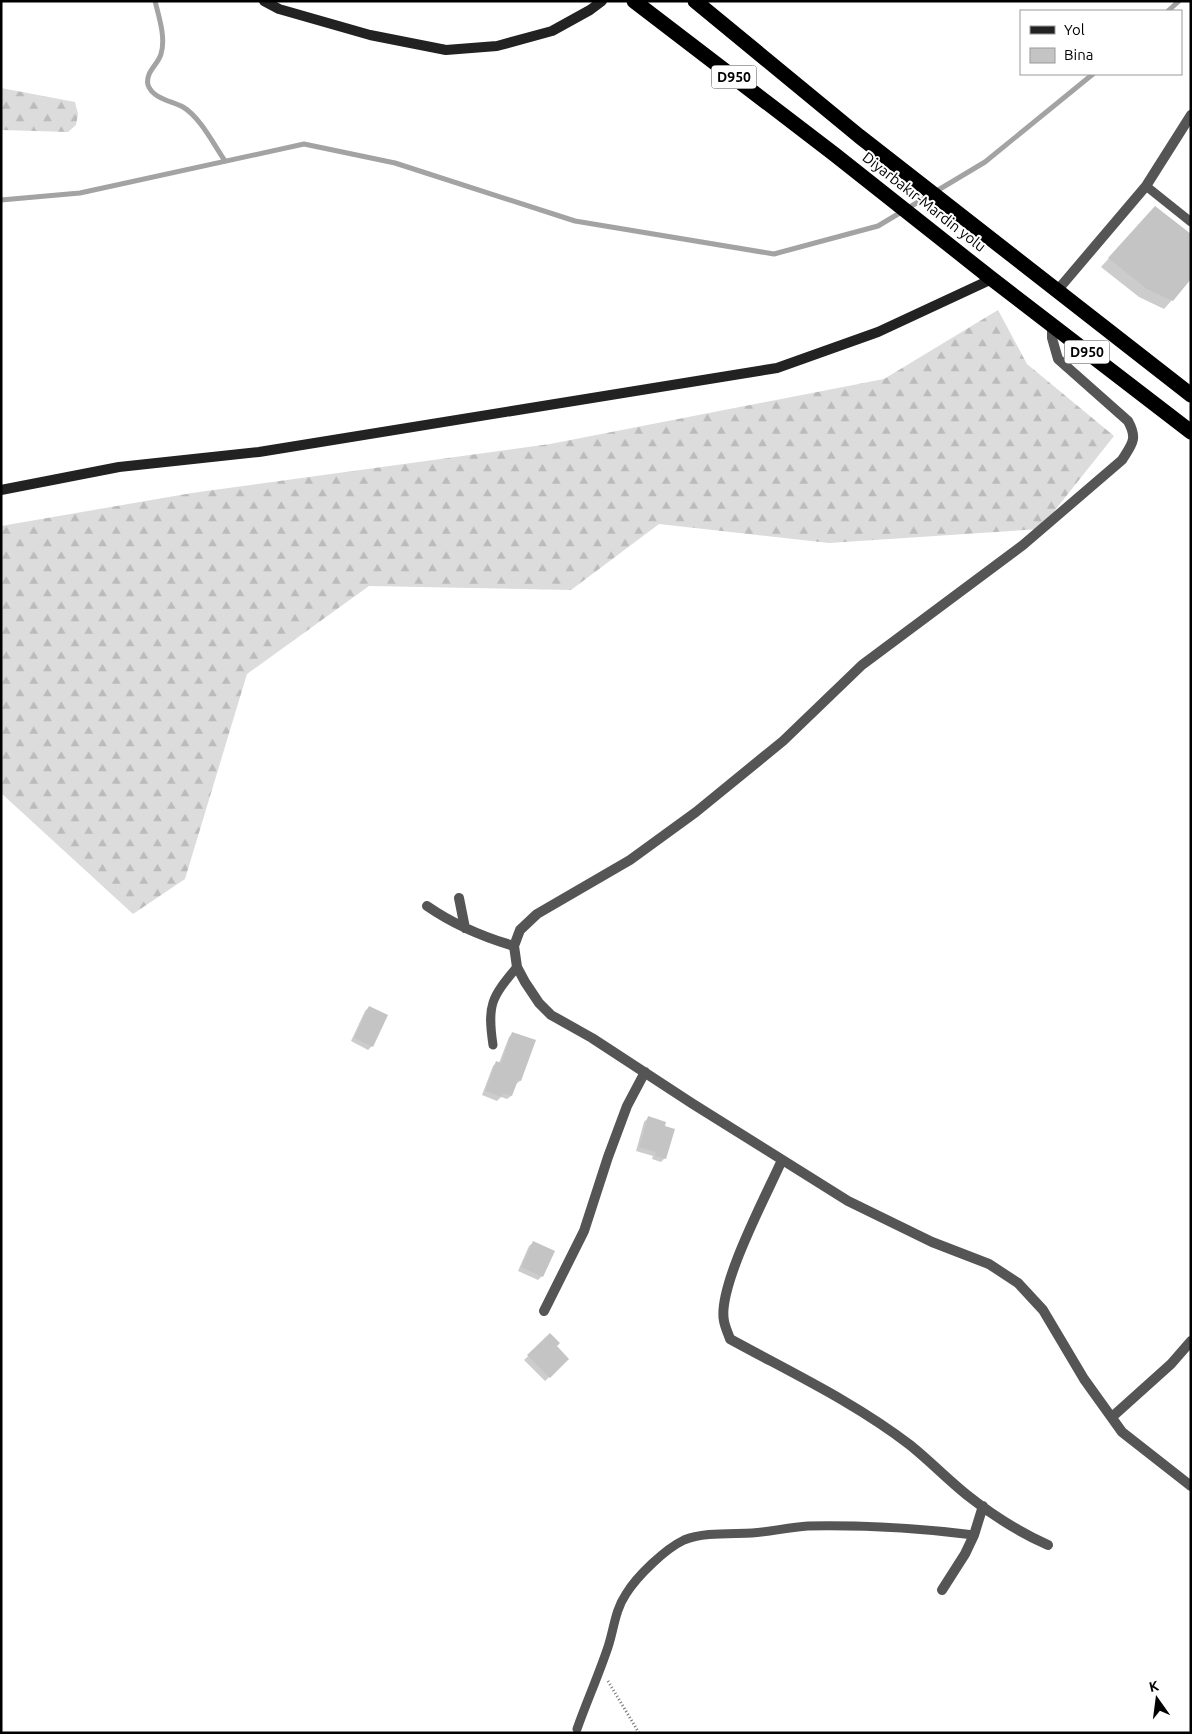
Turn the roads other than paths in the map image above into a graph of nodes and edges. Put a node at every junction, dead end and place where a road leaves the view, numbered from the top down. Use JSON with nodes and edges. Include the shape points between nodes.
{"nodes":[{"id":1,"x":264,"y":1,"type":"edge"},
{"id":2,"x":602,"y":1,"type":"edge"},
{"id":3,"x":634,"y":1,"type":"edge"},
{"id":4,"x":695,"y":1,"type":"edge"},
{"id":5,"x":1191,"y":115,"type":"edge"},
{"id":6,"x":1146,"y":186,"type":"junction"},
{"id":7,"x":1191,"y":222,"type":"edge"},
{"id":8,"x":988,"y":275,"type":"junction"},
{"id":9,"x":1056,"y":292,"type":"junction"},
{"id":10,"x":1052,"y":325,"type":"junction"},
{"id":11,"x":1191,"y":395,"type":"edge"},
{"id":12,"x":1191,"y":432,"type":"edge"},
{"id":13,"x":1,"y":490,"type":"edge"},
{"id":14,"x":459,"y":898,"type":"dead end"},
{"id":15,"x":427,"y":906,"type":"dead end"},
{"id":16,"x":465,"y":928,"type":"junction"},
{"id":17,"x":514,"y":946,"type":"junction"},
{"id":18,"x":517,"y":967,"type":"junction"},
{"id":19,"x":493,"y":1045,"type":"dead end"},
{"id":20,"x":645,"y":1072,"type":"junction"},
{"id":21,"x":782,"y":1160,"type":"junction"},
{"id":22,"x":544,"y":1311,"type":"dead end"},
{"id":23,"x":1191,"y":1341,"type":"edge"},
{"id":24,"x":1112,"y":1417,"type":"junction"},
{"id":25,"x":1191,"y":1486,"type":"edge"},
{"id":26,"x":983,"y":1506,"type":"junction"},
{"id":27,"x":974,"y":1535,"type":"junction"},
{"id":28,"x":1048,"y":1545,"type":"dead end"},
{"id":29,"x":942,"y":1590,"type":"dead end"},
{"id":30,"x":577,"y":1728,"type":"dead end"}],
"edges":[{"from":1,"to":2,"type":"street","via":[[280,9],[370,35],[446,50],[497,46],[552,31]]},
{"from":3,"to":8,"type":"highway","name":"Diyarbakır-Mardin yolu","number":"D950"},
{"from":4,"to":9,"type":"highway","name":"Diyarbakır-Mardin yolu","number":"D950"},
{"from":5,"to":6,"type":"street"},
{"from":6,"to":7,"type":"lane"},
{"from":6,"to":9,"type":"street"},
{"from":8,"to":10,"type":"highway","name":"Diyarbakır-Mardin yolu","number":"D950"},
{"from":8,"to":13,"type":"street","via":[[878,332],[777,368],[259,452],[119,467]]},
{"from":9,"to":11,"type":"highway","name":"Diyarbakır-Mardin yolu"},
{"from":10,"to":12,"type":"highway","name":"Diyarbakır-Mardin yolu","number":"D950"},
{"from":10,"to":17,"type":"street","via":[[1058,359],[1128,421],[1133,430],[1133,443],[1122,460],[1023,545],[862,665],[783,741],[696,812],[630,860],[537,914],[520,930]]},
{"from":14,"to":16,"type":"street"},
{"from":15,"to":16,"type":"street"},
{"from":16,"to":17,"type":"street"},
{"from":17,"to":18,"type":"street"},
{"from":18,"to":19,"type":"lane","via":[[497,990],[490,1012]]},
{"from":18,"to":20,"type":"street","via":[[538,1003],[551,1015]]},
{"from":20,"to":21,"type":"street"},
{"from":20,"to":22,"type":"street","via":[[624,1115],[584,1231]]},
{"from":21,"to":24,"type":"street","via":[[848,1201],[932,1242],[989,1264],[1018,1283],[1043,1310],[1084,1379]]},
{"from":21,"to":26,"type":"street","via":[[738,1256],[726,1293],[724,1320],[730,1339],[849,1403],[910,1445]]},
{"from":23,"to":24,"type":"street"},
{"from":24,"to":25,"type":"street","via":[[1122,1432]]},
{"from":26,"to":27,"type":"street"},
{"from":26,"to":28,"type":"street","via":[[1028,1536]]},
{"from":27,"to":29,"type":"street"},
{"from":27,"to":30,"type":"lane","via":[[868,1526],[805,1526],[684,1540],[644,1572],[626,1593]]}]}
